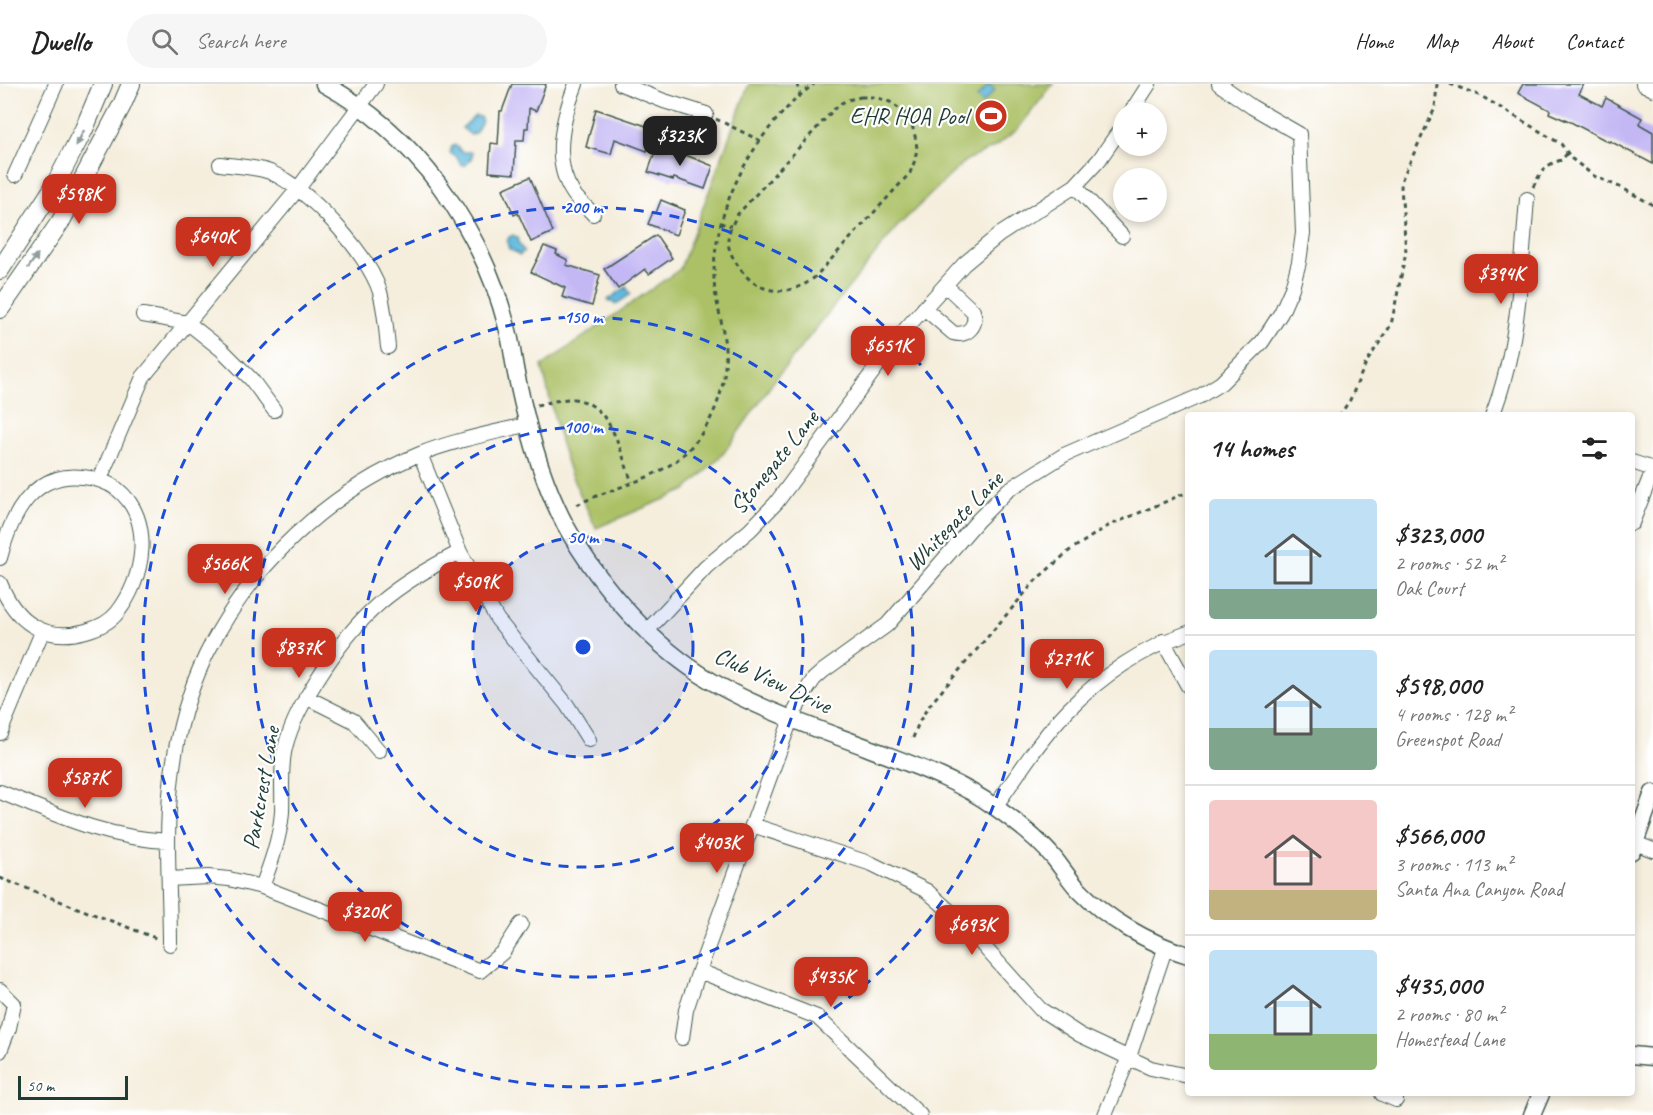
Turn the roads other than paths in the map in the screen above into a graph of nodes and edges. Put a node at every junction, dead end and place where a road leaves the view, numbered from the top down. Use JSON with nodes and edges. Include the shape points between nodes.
{"nodes":[{"id":1,"x":56,"y":84,"type":"edge"},
{"id":2,"x":103,"y":84,"type":"edge"},
{"id":3,"x":131,"y":84,"type":"edge"},
{"id":4,"x":324,"y":84,"type":"edge"},
{"id":5,"x":376,"y":84,"type":"edge"},
{"id":6,"x":576,"y":84,"type":"edge"},
{"id":7,"x":621,"y":84,"type":"edge"},
{"id":8,"x":1149,"y":84,"type":"edge"},
{"id":9,"x":1218,"y":84,"type":"edge"},
{"id":10,"x":1643,"y":84,"type":"edge"},
{"id":11,"x":1653,"y":89,"type":"edge"},
{"id":12,"x":1137,"y":102,"type":"edge"},
{"id":13,"x":359,"y":108,"type":"junction"},
{"id":14,"x":706,"y":114,"type":"dead end"},
{"id":15,"x":1113,"y":140,"type":"edge"},
{"id":16,"x":220,"y":164,"type":"dead end"},
{"id":17,"x":15,"y":175,"type":"dead end"},
{"id":18,"x":1075,"y":186,"type":"junction"},
{"id":19,"x":297,"y":190,"type":"junction"},
{"id":20,"x":1527,"y":199,"type":"road end"},
{"id":21,"x":593,"y":213,"type":"dead end"},
{"id":22,"x":1122,"y":236,"type":"dead end"},
{"id":23,"x":0,"y":270,"type":"edge"},
{"id":24,"x":945,"y":285,"type":"junction"},
{"id":25,"x":924,"y":308,"type":"junction"},
{"id":26,"x":0,"y":309,"type":"edge"},
{"id":27,"x":143,"y":315,"type":"dead end"},
{"id":28,"x":188,"y":324,"type":"junction"},
{"id":29,"x":388,"y":347,"type":"dead end"},
{"id":30,"x":273,"y":410,"type":"dead end"},
{"id":31,"x":1497,"y":412,"type":"edge"},
{"id":32,"x":529,"y":424,"type":"junction"},
{"id":33,"x":420,"y":454,"type":"junction"},
{"id":34,"x":1635,"y":463,"type":"edge"},
{"id":35,"x":1653,"y":470,"type":"edge"},
{"id":36,"x":100,"y":479,"type":"junction"},
{"id":37,"x":1635,"y":516,"type":"edge"},
{"id":38,"x":460,"y":552,"type":"junction"},
{"id":39,"x":0,"y":558,"type":"edge"},
{"id":40,"x":0,"y":583,"type":"edge"},
{"id":41,"x":42,"y":632,"type":"junction"},
{"id":42,"x":646,"y":632,"type":"junction"},
{"id":43,"x":1185,"y":634,"type":"edge"},
{"id":44,"x":1163,"y":641,"type":"junction"},
{"id":45,"x":1185,"y":681,"type":"edge"},
{"id":46,"x":306,"y":697,"type":"junction"},
{"id":47,"x":791,"y":719,"type":"junction"},
{"id":48,"x":0,"y":733,"type":"edge"},
{"id":49,"x":589,"y":740,"type":"dead end"},
{"id":50,"x":380,"y":751,"type":"dead end"},
{"id":51,"x":0,"y":792,"type":"edge"},
{"id":52,"x":1653,"y":793,"type":"edge"},
{"id":53,"x":995,"y":807,"type":"junction"},
{"id":54,"x":752,"y":825,"type":"junction"},
{"id":55,"x":168,"y":841,"type":"junction"},
{"id":56,"x":1635,"y":842,"type":"edge"},
{"id":57,"x":1635,"y":847,"type":"edge"},
{"id":58,"x":1653,"y":850,"type":"edge"},
{"id":59,"x":169,"y":879,"type":"junction"},
{"id":60,"x":262,"y":887,"type":"junction"},
{"id":61,"x":521,"y":924,"type":"dead end"},
{"id":62,"x":170,"y":943,"type":"road end"},
{"id":63,"x":1165,"y":949,"type":"junction"},
{"id":64,"x":1185,"y":954,"type":"edge"},
{"id":65,"x":699,"y":971,"type":"junction"},
{"id":66,"x":0,"y":990,"type":"edge"},
{"id":67,"x":682,"y":1038,"type":"dead end"},
{"id":68,"x":0,"y":1051,"type":"edge"},
{"id":69,"x":1635,"y":1055,"type":"edge"},
{"id":70,"x":1129,"y":1057,"type":"junction"},
{"id":71,"x":1653,"y":1057,"type":"edge"},
{"id":72,"x":1185,"y":1075,"type":"edge"},
{"id":73,"x":1387,"y":1096,"type":"edge"},
{"id":74,"x":1540,"y":1096,"type":"edge"},
{"id":75,"x":1396,"y":1100,"type":"dead end"},
{"id":76,"x":920,"y":1115,"type":"edge"},
{"id":77,"x":1105,"y":1115,"type":"edge"},
{"id":78,"x":1532,"y":1115,"type":"edge"}],
"edges":[{"from":1,"to":17,"type":"street"},
{"from":2,"to":23,"type":"main road","one_way":true,"via":[[54,187]]},
{"from":26,"to":3,"type":"main road","one_way":true,"via":[[61,221]]},
{"from":4,"to":13,"type":"street","name":"Club View Drive"},
{"from":5,"to":13,"type":"street"},
{"from":6,"to":21,"type":"street","via":[[562,126],[561,154],[573,193]]},
{"from":7,"to":14,"type":"street"},
{"from":8,"to":12,"type":"street"},
{"from":9,"to":47,"type":"street","name":"Whitegate Lane","via":[[1299,134],[1303,233],[1292,288],[1275,323],[1262,342],[1207,392],[1064,455],[1008,490],[887,625],[813,680]]},
{"from":10,"to":11,"type":"street"},
{"from":13,"to":19,"type":"street"},
{"from":13,"to":32,"type":"street","name":"Club View Drive","via":[[394,135],[422,164],[468,228],[508,328]]},
{"from":15,"to":18,"type":"street","name":"Stonegate Lane"},
{"from":16,"to":19,"type":"street","via":[[269,172]]},
{"from":18,"to":22,"type":"street"},
{"from":18,"to":24,"type":"street","name":"Stonegate Lane","via":[[999,235]]},
{"from":19,"to":28,"type":"street"},
{"from":19,"to":29,"type":"street","via":[[346,235],[366,265],[380,290]]},
{"from":20,"to":31,"type":"street","via":[[1514,329]]},
{"from":24,"to":25,"type":"street","name":"Stonegate Lane"},
{"from":24,"to":25,"type":"street","via":[[975,316],[969,330],[959,335],[953,333]]},
{"from":25,"to":42,"type":"street","name":"Stonegate Lane","via":[[895,341],[776,503],[706,567]]},
{"from":27,"to":28,"type":"street"},
{"from":28,"to":30,"type":"street","via":[[251,379]]},
{"from":28,"to":36,"type":"street","via":[[143,377]]},
{"from":32,"to":33,"type":"street"},
{"from":32,"to":42,"type":"street","name":"Club View Drive","via":[[546,481],[577,545],[605,586]]},
{"from":33,"to":38,"type":"street"},
{"from":33,"to":55,"type":"street","via":[[375,476],[294,536],[257,575],[231,614],[207,654],[180,729]]},
{"from":34,"to":35,"type":"street"},
{"from":35,"to":37,"type":"street"},
{"from":36,"to":39,"type":"street","via":[[66,477],[31,493],[10,524]]},
{"from":36,"to":41,"type":"street","via":[[128,500],[141,529],[143,543],[131,589],[116,614],[97,628],[74,634]]},
{"from":38,"to":46,"type":"street","name":"Parkcrest Lane","via":[[381,601],[345,638]]},
{"from":38,"to":49,"type":"street","via":[[497,619],[567,705]]},
{"from":40,"to":41,"type":"street","via":[[10,606]]},
{"from":41,"to":48,"type":"street"},
{"from":42,"to":47,"type":"street","name":"Club View Drive","via":[[711,681]]},
{"from":43,"to":44,"type":"street"},
{"from":44,"to":45,"type":"street"},
{"from":44,"to":53,"type":"street","via":[[1093,687],[1067,711]]},
{"from":46,"to":50,"type":"street","via":[[354,721]]},
{"from":46,"to":60,"type":"street","name":"Parkcrest Lane","via":[[286,747],[279,829]]},
{"from":47,"to":53,"type":"street","name":"Club View Drive","via":[[922,768]]},
{"from":47,"to":54,"type":"street","name":"Whitegate Lane"},
{"from":51,"to":55,"type":"street","via":[[98,831]]},
{"from":52,"to":56,"type":"street"},
{"from":53,"to":63,"type":"street","name":"Club View Drive","via":[[1051,855],[1101,910]]},
{"from":54,"to":65,"type":"street","name":"Whitegate Lane"},
{"from":54,"to":70,"type":"street","via":[[872,864],[927,891],[961,921],[1040,1008],[1080,1035]]},
{"from":55,"to":59,"type":"street"},
{"from":57,"to":58,"type":"street"},
{"from":59,"to":60,"type":"street","via":[[208,877]]},
{"from":59,"to":62,"type":"street"},
{"from":60,"to":61,"type":"street","via":[[480,971],[503,952]]},
{"from":63,"to":64,"type":"street","name":"Club View Drive"},
{"from":63,"to":70,"type":"street"},
{"from":65,"to":67,"type":"street","name":"Whitegate Lane"},
{"from":65,"to":76,"type":"street","via":[[817,1017]]},
{"from":66,"to":68,"type":"street","via":[[14,1004]]},
{"from":69,"to":71,"type":"street"},
{"from":70,"to":72,"type":"street","via":[[1151,1068]]},
{"from":70,"to":77,"type":"street"},
{"from":73,"to":75,"type":"street"},
{"from":74,"to":78,"type":"street"}]}
